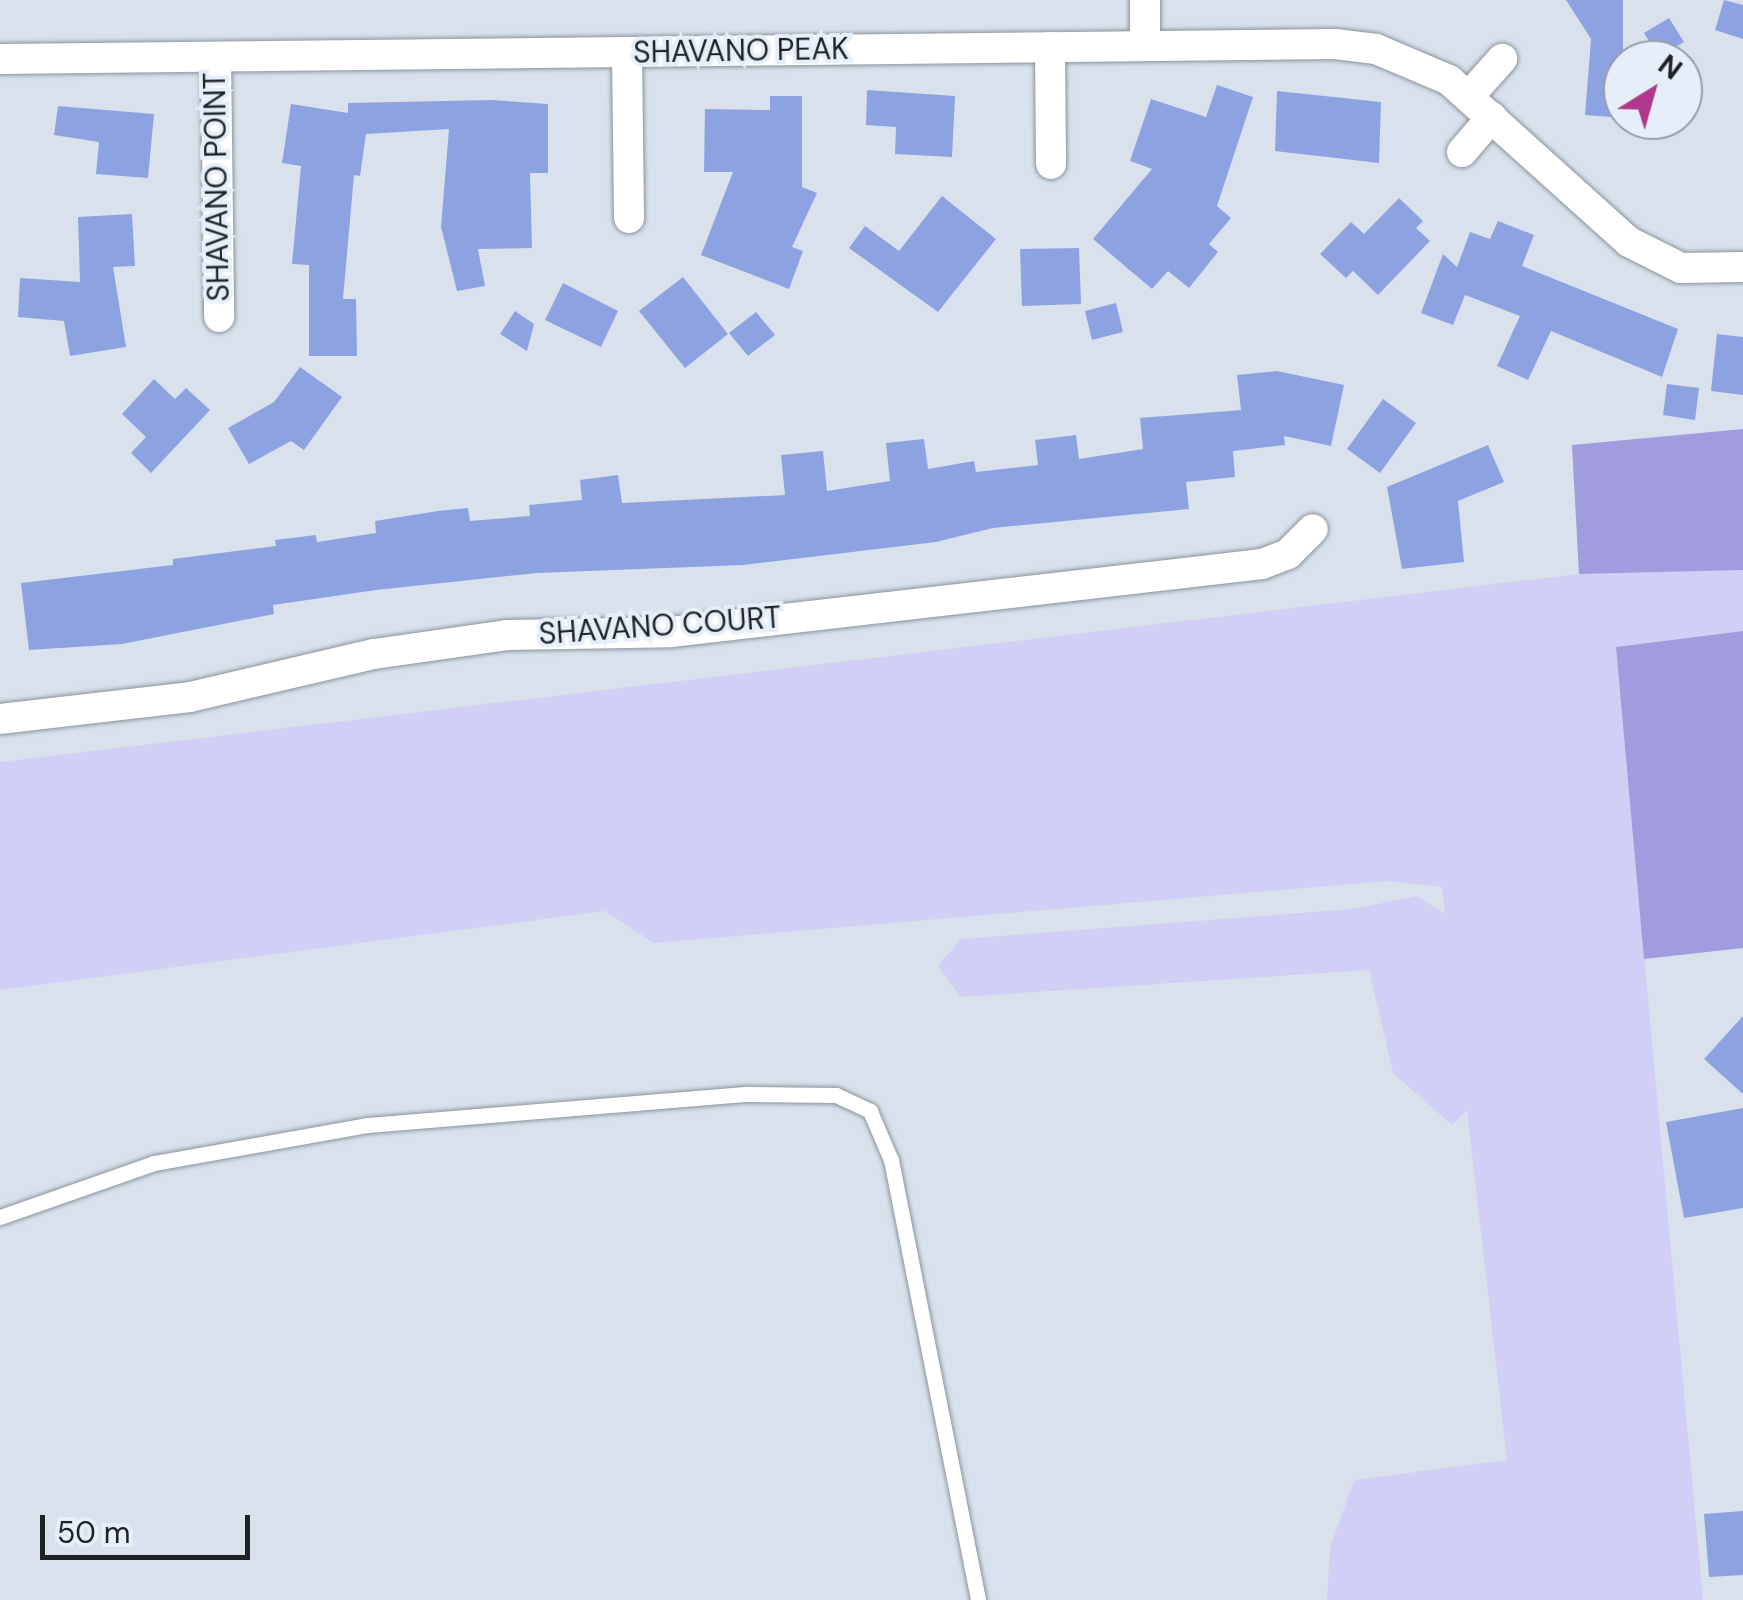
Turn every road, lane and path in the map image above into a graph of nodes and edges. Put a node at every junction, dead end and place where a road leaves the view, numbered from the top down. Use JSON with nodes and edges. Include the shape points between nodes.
{"nodes":[{"id":1,"x":1145,"y":0,"type":"edge"},
{"id":2,"x":1145,"y":46,"type":"junction"},
{"id":3,"x":1050,"y":48,"type":"junction"},
{"id":4,"x":627,"y":52,"type":"junction"},
{"id":5,"x":216,"y":57,"type":"junction"},
{"id":6,"x":1502,"y":58,"type":"dead end"},
{"id":7,"x":0,"y":59,"type":"edge"},
{"id":8,"x":1469,"y":96,"type":"junction"},
{"id":9,"x":1492,"y":118,"type":"junction"},
{"id":10,"x":1462,"y":152,"type":"dead end"},
{"id":11,"x":1052,"y":164,"type":"dead end"},
{"id":12,"x":629,"y":218,"type":"dead end"},
{"id":13,"x":1743,"y":267,"type":"edge"},
{"id":14,"x":219,"y":318,"type":"dead end"},
{"id":15,"x":1313,"y":529,"type":"dead end"},
{"id":16,"x":0,"y":720,"type":"edge"},
{"id":17,"x":0,"y":1217,"type":"edge"},
{"id":18,"x":978,"y":1600,"type":"edge"}],
"edges":[{"from":1,"to":2,"type":"street"},
{"from":2,"to":3,"type":"street","name":"SHAVANO PEAK"},
{"from":2,"to":8,"type":"street","name":"SHAVANO PEAK","via":[[1376,49],[1414,60]]},
{"from":3,"to":4,"type":"street","name":"SHAVANO PEAK"},
{"from":3,"to":11,"type":"street"},
{"from":4,"to":5,"type":"street","name":"SHAVANO PEAK"},
{"from":4,"to":12,"type":"street"},
{"from":5,"to":7,"type":"street","name":"SHAVANO PEAK"},
{"from":5,"to":14,"type":"street","name":"SHAVANO POINT"},
{"from":6,"to":8,"type":"street"},
{"from":8,"to":9,"type":"street","name":"SHAVANO PEAK"},
{"from":9,"to":10,"type":"street"},
{"from":9,"to":13,"type":"street","name":"SHAVANO PEAK","via":[[1629,242],[1681,268]]},
{"from":15,"to":16,"type":"street","name":"SHAVANO COURT","via":[[1288,554],[1262,564],[670,632],[507,636],[374,654],[190,697]]},
{"from":17,"to":18,"type":"lane","via":[[154,1163],[368,1125],[748,1094],[836,1094],[870,1110],[891,1160]]}]}
